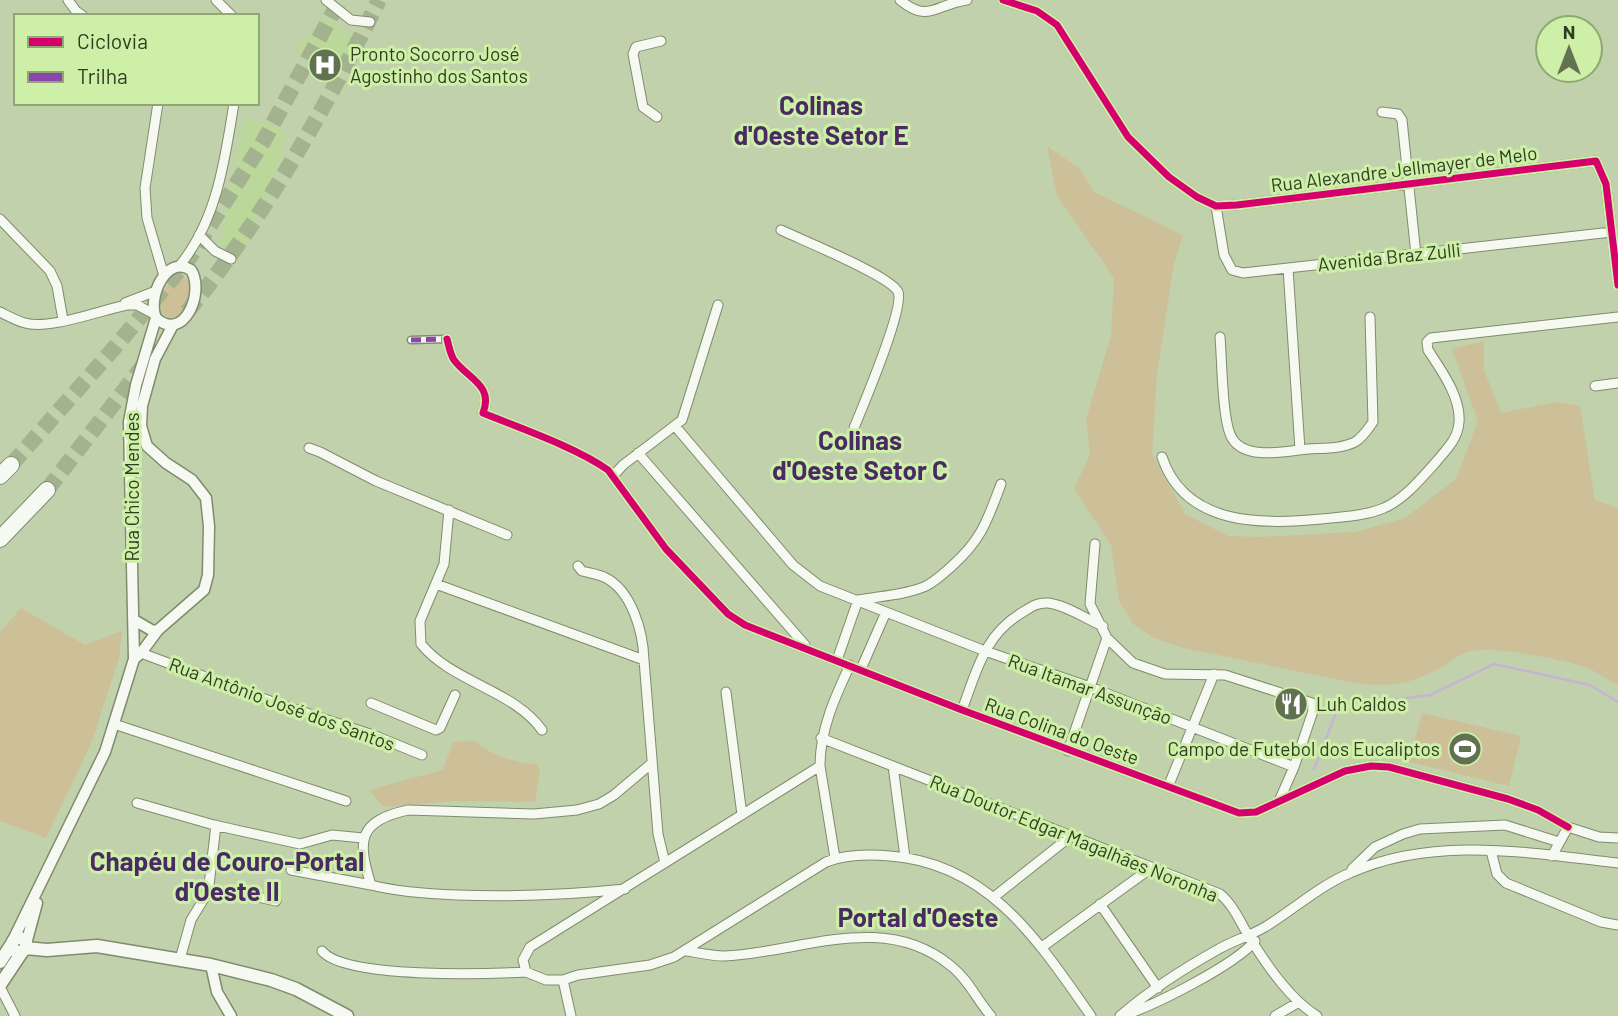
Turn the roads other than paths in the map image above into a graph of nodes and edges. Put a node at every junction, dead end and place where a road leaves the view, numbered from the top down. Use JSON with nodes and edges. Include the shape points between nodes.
{"nodes":[{"id":1,"x":68,"y":0,"type":"edge"},
{"id":2,"x":216,"y":0,"type":"edge"},
{"id":3,"x":326,"y":0,"type":"edge"},
{"id":4,"x":900,"y":0,"type":"edge"},
{"id":5,"x":967,"y":0,"type":"edge"},
{"id":6,"x":1003,"y":0,"type":"edge"},
{"id":7,"x":1034,"y":0,"type":"edge"},
{"id":8,"x":1037,"y":11,"type":"junction"},
{"id":9,"x":80,"y":14,"type":"edge"},
{"id":10,"x":230,"y":14,"type":"edge"},
{"id":11,"x":370,"y":22,"type":"dead end"},
{"id":12,"x":661,"y":41,"type":"dead end"},
{"id":13,"x":158,"y":105,"type":"edge"},
{"id":14,"x":234,"y":105,"type":"edge"},
{"id":15,"x":1382,"y":112,"type":"dead end"},
{"id":16,"x":657,"y":117,"type":"dead end"},
{"id":17,"x":1408,"y":183,"type":"junction"},
{"id":18,"x":1216,"y":205,"type":"junction"},
{"id":19,"x":0,"y":219,"type":"edge"},
{"id":20,"x":781,"y":230,"type":"dead end"},
{"id":21,"x":1612,"y":232,"type":"junction"},
{"id":22,"x":198,"y":239,"type":"junction"},
{"id":23,"x":1416,"y":255,"type":"junction"},
{"id":24,"x":231,"y":259,"type":"dead end"},
{"id":25,"x":186,"y":268,"type":"junction"},
{"id":26,"x":1288,"y":268,"type":"junction"},
{"id":27,"x":164,"y":276,"type":"junction"},
{"id":28,"x":1618,"y":285,"type":"edge"},
{"id":29,"x":156,"y":291,"type":"junction"},
{"id":30,"x":718,"y":305,"type":"dead end"},
{"id":31,"x":117,"y":307,"type":"junction"},
{"id":32,"x":0,"y":312,"type":"edge"},
{"id":33,"x":155,"y":316,"type":"junction"},
{"id":34,"x":1370,"y":317,"type":"dead end"},
{"id":35,"x":1618,"y":317,"type":"edge"},
{"id":36,"x":63,"y":320,"type":"junction"},
{"id":37,"x":173,"y":326,"type":"junction"},
{"id":38,"x":1220,"y":337,"type":"dead end"},
{"id":39,"x":447,"y":339,"type":"joint"},
{"id":40,"x":411,"y":340,"type":"dead end"},
{"id":41,"x":1618,"y":383,"type":"edge"},
{"id":42,"x":1594,"y":386,"type":"dead end"},
{"id":43,"x":674,"y":426,"type":"junction"},
{"id":44,"x":854,"y":428,"type":"dead end"},
{"id":45,"x":309,"y":448,"type":"dead end"},
{"id":46,"x":1300,"y":450,"type":"junction"},
{"id":47,"x":638,"y":453,"type":"junction"},
{"id":48,"x":1162,"y":457,"type":"dead end"},
{"id":49,"x":613,"y":476,"type":"junction"},
{"id":50,"x":1001,"y":484,"type":"dead end"},
{"id":51,"x":47,"y":491,"type":"tunnel mouth"},
{"id":52,"x":449,"y":510,"type":"junction"},
{"id":53,"x":507,"y":535,"type":"dead end"},
{"id":54,"x":0,"y":540,"type":"edge"},
{"id":55,"x":1095,"y":544,"type":"dead end"},
{"id":56,"x":578,"y":566,"type":"dead end"},
{"id":57,"x":436,"y":584,"type":"junction"},
{"id":58,"x":858,"y":600,"type":"junction"},
{"id":59,"x":886,"y":612,"type":"junction"},
{"id":60,"x":134,"y":620,"type":"junction"},
{"id":61,"x":1102,"y":626,"type":"junction"},
{"id":62,"x":158,"y":630,"type":"junction"},
{"id":63,"x":1107,"y":638,"type":"junction"},
{"id":64,"x":806,"y":647,"type":"junction"},
{"id":65,"x":985,"y":651,"type":"junction"},
{"id":66,"x":138,"y":656,"type":"junction"},
{"id":67,"x":644,"y":660,"type":"junction"},
{"id":68,"x":837,"y":660,"type":"junction"},
{"id":69,"x":850,"y":666,"type":"junction"},
{"id":70,"x":861,"y":669,"type":"junction"},
{"id":71,"x":1214,"y":674,"type":"junction"},
{"id":72,"x":1090,"y":687,"type":"junction"},
{"id":73,"x":726,"y":692,"type":"dead end"},
{"id":74,"x":455,"y":695,"type":"dead end"},
{"id":75,"x":371,"y":703,"type":"dead end"},
{"id":76,"x":962,"y":710,"type":"junction"},
{"id":77,"x":114,"y":724,"type":"junction"},
{"id":78,"x":1192,"y":726,"type":"junction"},
{"id":79,"x":542,"y":730,"type":"dead end"},
{"id":80,"x":821,"y":738,"type":"junction"},
{"id":81,"x":1068,"y":751,"type":"junction"},
{"id":82,"x":422,"y":755,"type":"dead end"},
{"id":83,"x":652,"y":763,"type":"junction"},
{"id":84,"x":820,"y":766,"type":"junction"},
{"id":85,"x":893,"y":766,"type":"junction"},
{"id":86,"x":1294,"y":766,"type":"junction"},
{"id":87,"x":1168,"y":787,"type":"junction"},
{"id":88,"x":346,"y":801,"type":"dead end"},
{"id":89,"x":1279,"y":801,"type":"junction"},
{"id":90,"x":137,"y":803,"type":"dead end"},
{"id":91,"x":743,"y":815,"type":"junction"},
{"id":92,"x":216,"y":825,"type":"junction"},
{"id":93,"x":1568,"y":827,"type":"junction"},
{"id":94,"x":1071,"y":836,"type":"junction"},
{"id":95,"x":363,"y":838,"type":"junction"},
{"id":96,"x":1618,"y":838,"type":"edge"},
{"id":97,"x":1559,"y":842,"type":"junction"},
{"id":98,"x":1491,"y":850,"type":"junction"},
{"id":99,"x":1552,"y":856,"type":"junction"},
{"id":100,"x":905,"y":857,"type":"junction"},
{"id":101,"x":835,"y":858,"type":"junction"},
{"id":102,"x":665,"y":863,"type":"junction"},
{"id":103,"x":1618,"y":863,"type":"edge"},
{"id":104,"x":1151,"y":867,"type":"junction"},
{"id":105,"x":291,"y":870,"type":"dead end"},
{"id":106,"x":1348,"y":873,"type":"junction"},
{"id":107,"x":371,"y":885,"type":"junction"},
{"id":108,"x":625,"y":890,"type":"junction"},
{"id":109,"x":207,"y":891,"type":"junction"},
{"id":110,"x":994,"y":897,"type":"junction"},
{"id":111,"x":276,"y":901,"type":"dead end"},
{"id":112,"x":1100,"y":904,"type":"junction"},
{"id":113,"x":1618,"y":925,"type":"edge"},
{"id":114,"x":1262,"y":929,"type":"junction"},
{"id":115,"x":1247,"y":934,"type":"junction"},
{"id":116,"x":1253,"y":944,"type":"junction"},
{"id":117,"x":19,"y":946,"type":"junction"},
{"id":118,"x":1042,"y":947,"type":"junction"},
{"id":119,"x":322,"y":951,"type":"dead end"},
{"id":120,"x":687,"y":951,"type":"junction"},
{"id":121,"x":180,"y":959,"type":"junction"},
{"id":122,"x":0,"y":962,"type":"edge"},
{"id":123,"x":211,"y":965,"type":"junction"},
{"id":124,"x":526,"y":972,"type":"junction"},
{"id":125,"x":563,"y":980,"type":"junction"},
{"id":126,"x":0,"y":986,"type":"edge"},
{"id":127,"x":1158,"y":988,"type":"junction"},
{"id":128,"x":1299,"y":1002,"type":"junction"},
{"id":129,"x":332,"y":1013,"type":"edge"},
{"id":130,"x":15,"y":1016,"type":"edge"},
{"id":131,"x":232,"y":1016,"type":"edge"},
{"id":132,"x":347,"y":1016,"type":"edge"},
{"id":133,"x":571,"y":1016,"type":"edge"},
{"id":134,"x":991,"y":1016,"type":"edge"},
{"id":135,"x":1091,"y":1016,"type":"edge"},
{"id":136,"x":1122,"y":1016,"type":"edge"},
{"id":137,"x":1275,"y":1016,"type":"edge"},
{"id":138,"x":1317,"y":1016,"type":"edge"}],
"edges":[{"from":1,"to":9,"type":"street"},
{"from":2,"to":10,"type":"street"},
{"from":3,"to":11,"type":"street","via":[[351,20]]},
{"from":4,"to":5,"type":"street","via":[[913,11],[925,12]]},
{"from":6,"to":8,"type":"street"},
{"from":7,"to":8,"type":"street"},
{"from":8,"to":18,"type":"street","via":[[1057,25],[1109,109],[1144,154],[1197,197]]},
{"from":12,"to":16,"type":"street","via":[[636,47],[633,54],[643,107]]},
{"from":13,"to":27,"type":"street","via":[[145,188],[147,218]]},
{"from":14,"to":22,"type":"street","via":[[217,193]]},
{"from":15,"to":17,"type":"street","via":[[1398,114],[1402,120]]},
{"from":17,"to":18,"type":"street","name":"Rua Alexandre Jellmayer de Melo"},
{"from":17,"to":21,"type":"street","name":"Rua Alexandre Jellmayer de Melo","via":[[1596,161],[1606,184]]},
{"from":17,"to":23,"type":"street"},
{"from":18,"to":26,"type":"street","name":"Avenida Braz Zulli","via":[[1224,255],[1232,270]]},
{"from":19,"to":36,"type":"street","via":[[50,271]]},
{"from":20,"to":44,"type":"street","via":[[871,272],[898,291],[900,303]]},
{"from":21,"to":23,"type":"street","name":"Avenida Braz Zulli"},
{"from":21,"to":28,"type":"street"},
{"from":22,"to":24,"type":"street"},
{"from":22,"to":25,"type":"street"},
{"from":23,"to":26,"type":"street","name":"Avenida Braz Zulli"},
{"from":25,"to":27,"type":"street","via":[[175,266]]},
{"from":25,"to":37,"type":"street","via":[[197,285],[195,300],[183,321]]},
{"from":26,"to":46,"type":"street"},
{"from":27,"to":29,"type":"street"},
{"from":29,"to":31,"type":"street"},
{"from":29,"to":33,"type":"street"},
{"from":30,"to":43,"type":"street","via":[[685,415]]},
{"from":31,"to":33,"type":"street","via":[[137,305]]},
{"from":31,"to":36,"type":"street"},
{"from":32,"to":36,"type":"street","via":[[25,323]]},
{"from":33,"to":37,"type":"street"},
{"from":33,"to":60,"type":"street","name":"Rua Chico Mendes","via":[[129,422]]},
{"from":34,"to":46,"type":"street","via":[[1373,422],[1354,442]]},
{"from":35,"to":48,"type":"street","via":[[1431,338],[1428,350],[1456,398],[1458,431],[1425,474],[1396,500],[1368,513],[1248,521],[1195,502],[1171,479]]},
{"from":37,"to":62,"type":"street","name":"Rua Chico Mendes","via":[[155,359],[141,426],[147,446],[192,480],[206,498],[208,575],[204,590]]},
{"from":38,"to":46,"type":"street","via":[[1232,438],[1241,446],[1266,453]]},
{"from":39,"to":40,"type":"street"},
{"from":39,"to":49,"type":"street","via":[[456,362],[487,397],[483,413],[598,463]]},
{"from":41,"to":42,"type":"street"},
{"from":43,"to":47,"type":"street"},
{"from":43,"to":58,"type":"street","name":"Rua Itamar Assunção","via":[[793,565],[820,586]]},
{"from":45,"to":52,"type":"street"},
{"from":47,"to":49,"type":"street"},
{"from":47,"to":64,"type":"street"},
{"from":49,"to":64,"type":"street","name":"Rua Colina do Oeste","via":[[654,536],[729,614]]},
{"from":50,"to":58,"type":"street","via":[[979,538],[939,577],[917,589]]},
{"from":51,"to":54,"type":"highway"},
{"from":52,"to":53,"type":"street"},
{"from":52,"to":57,"type":"street"},
{"from":55,"to":61,"type":"street","via":[[1090,604]]},
{"from":56,"to":67,"type":"street","via":[[620,589],[638,622]]},
{"from":57,"to":67,"type":"street"},
{"from":57,"to":79,"type":"street","via":[[420,621],[421,644],[449,668],[520,708]]},
{"from":58,"to":59,"type":"street","name":"Rua Itamar Assunção"},
{"from":58,"to":68,"type":"street"},
{"from":59,"to":65,"type":"street","name":"Rua Itamar Assunção"},
{"from":59,"to":70,"type":"street"},
{"from":60,"to":62,"type":"street"},
{"from":60,"to":66,"type":"street","name":"Rua Chico Mendes"},
{"from":61,"to":63,"type":"street"},
{"from":61,"to":65,"type":"street","via":[[1041,603],[1011,619]]},
{"from":62,"to":66,"type":"street","name":"Rua Chico Mendes"},
{"from":63,"to":71,"type":"street","via":[[1133,663],[1148,669],[1165,674]]},
{"from":63,"to":72,"type":"street"},
{"from":64,"to":68,"type":"street","name":"Rua Colina do Oeste"},
{"from":65,"to":72,"type":"street","name":"Rua Itamar Assunção"},
{"from":65,"to":76,"type":"street"},
{"from":66,"to":77,"type":"street","name":"Rua Chico Mendes"},
{"from":66,"to":82,"type":"street","name":"Rua Antônio José dos Santos"},
{"from":67,"to":83,"type":"street"},
{"from":68,"to":69,"type":"street","name":"Rua Colina do Oeste"},
{"from":69,"to":70,"type":"street","name":"Rua Colina do Oeste"},
{"from":69,"to":80,"type":"street"},
{"from":70,"to":76,"type":"street","name":"Rua Colina do Oeste"},
{"from":71,"to":78,"type":"street"},
{"from":71,"to":86,"type":"street","via":[[1309,701],[1313,712]]},
{"from":72,"to":78,"type":"street","name":"Rua Itamar Assunção"},
{"from":72,"to":81,"type":"street"},
{"from":73,"to":91,"type":"street"},
{"from":74,"to":75,"type":"street","via":[[445,721],[436,730]]},
{"from":76,"to":81,"type":"street","name":"Rua Colina do Oeste"},
{"from":77,"to":88,"type":"street"},
{"from":77,"to":117,"type":"street","name":"Rua Chico Mendes","via":[[105,752],[44,875]]},
{"from":78,"to":86,"type":"street","name":"Rua Itamar Assunção"},
{"from":78,"to":87,"type":"street"},
{"from":80,"to":84,"type":"street"},
{"from":80,"to":85,"type":"street","name":"Rua Doutor Edgar Magalhães Noronha"},
{"from":81,"to":87,"type":"street","name":"Rua Colina do Oeste"},
{"from":83,"to":95,"type":"street","via":[[614,795],[577,810],[534,814],[408,810],[378,820]]},
{"from":83,"to":102,"type":"street"},
{"from":84,"to":91,"type":"street"},
{"from":84,"to":101,"type":"street"},
{"from":85,"to":94,"type":"street","name":"Rua Doutor Edgar Magalhães Noronha"},
{"from":85,"to":100,"type":"street"},
{"from":86,"to":89,"type":"street"},
{"from":87,"to":89,"type":"street","name":"Rua Colina do Oeste","via":[[1239,813],[1256,813]]},
{"from":89,"to":93,"type":"street","name":"Rua Colina do Oeste","via":[[1345,771],[1383,766],[1521,803]]},
{"from":90,"to":92,"type":"street"},
{"from":91,"to":102,"type":"street"},
{"from":92,"to":95,"type":"street","via":[[300,844],[332,835]]},
{"from":92,"to":109,"type":"street"},
{"from":93,"to":96,"type":"street","name":"Rua Colina do Oeste"},
{"from":93,"to":97,"type":"street"},
{"from":94,"to":104,"type":"street","name":"Rua Doutor Edgar Magalhães Noronha"},
{"from":94,"to":110,"type":"street"},
{"from":95,"to":107,"type":"street"},
{"from":97,"to":99,"type":"street"},
{"from":97,"to":106,"type":"street","via":[[1505,825],[1420,830],[1375,847]]},
{"from":98,"to":99,"type":"street"},
{"from":98,"to":106,"type":"street","via":[[1415,854]]},
{"from":98,"to":113,"type":"street","via":[[1497,874],[1506,883]]},
{"from":99,"to":103,"type":"street"},
{"from":100,"to":101,"type":"street"},
{"from":100,"to":110,"type":"street","via":[[944,868]]},
{"from":101,"to":120,"type":"street"},
{"from":102,"to":108,"type":"street"},
{"from":104,"to":112,"type":"street"},
{"from":104,"to":115,"type":"street","name":"Rua Doutor Edgar Magalhães Noronha","via":[[1220,894]]},
{"from":105,"to":107,"type":"street"},
{"from":106,"to":114,"type":"street"},
{"from":107,"to":108,"type":"street","via":[[427,894],[538,897]]},
{"from":108,"to":124,"type":"street","via":[[530,947],[523,960]]},
{"from":109,"to":111,"type":"street"},
{"from":109,"to":121,"type":"street","via":[[191,920]]},
{"from":110,"to":118,"type":"street"},
{"from":112,"to":118,"type":"street"},
{"from":112,"to":127,"type":"street"},
{"from":114,"to":115,"type":"street"},
{"from":114,"to":116,"type":"street"},
{"from":115,"to":116,"type":"street","name":"Rua Doutor Edgar Magalhães Noronha"},
{"from":115,"to":127,"type":"street"},
{"from":116,"to":128,"type":"street","name":"Rua Doutor Edgar Magalhães Noronha"},
{"from":116,"to":136,"type":"street","via":[[1169,996]]},
{"from":117,"to":121,"type":"main road","via":[[47,950],[97,946]]},
{"from":117,"to":122,"type":"main road"},
{"from":117,"to":126,"type":"main road"},
{"from":118,"to":135,"type":"street"},
{"from":119,"to":124,"type":"street","via":[[331,959],[373,969]]},
{"from":120,"to":125,"type":"street","via":[[661,962]]},
{"from":120,"to":134,"type":"street","via":[[722,956],[866,936],[894,938],[953,967]]},
{"from":121,"to":123,"type":"main road"},
{"from":123,"to":129,"type":"main road","via":[[296,989]]},
{"from":123,"to":131,"type":"street","via":[[217,992]]},
{"from":124,"to":125,"type":"street","via":[[546,980]]},
{"from":125,"to":133,"type":"street"},
{"from":126,"to":130,"type":"street"},
{"from":127,"to":136,"type":"street"},
{"from":128,"to":137,"type":"street"},
{"from":128,"to":138,"type":"street","name":"Rua Doutor Edgar Magalhães Noronha"},
{"from":129,"to":132,"type":"main road"}]}
